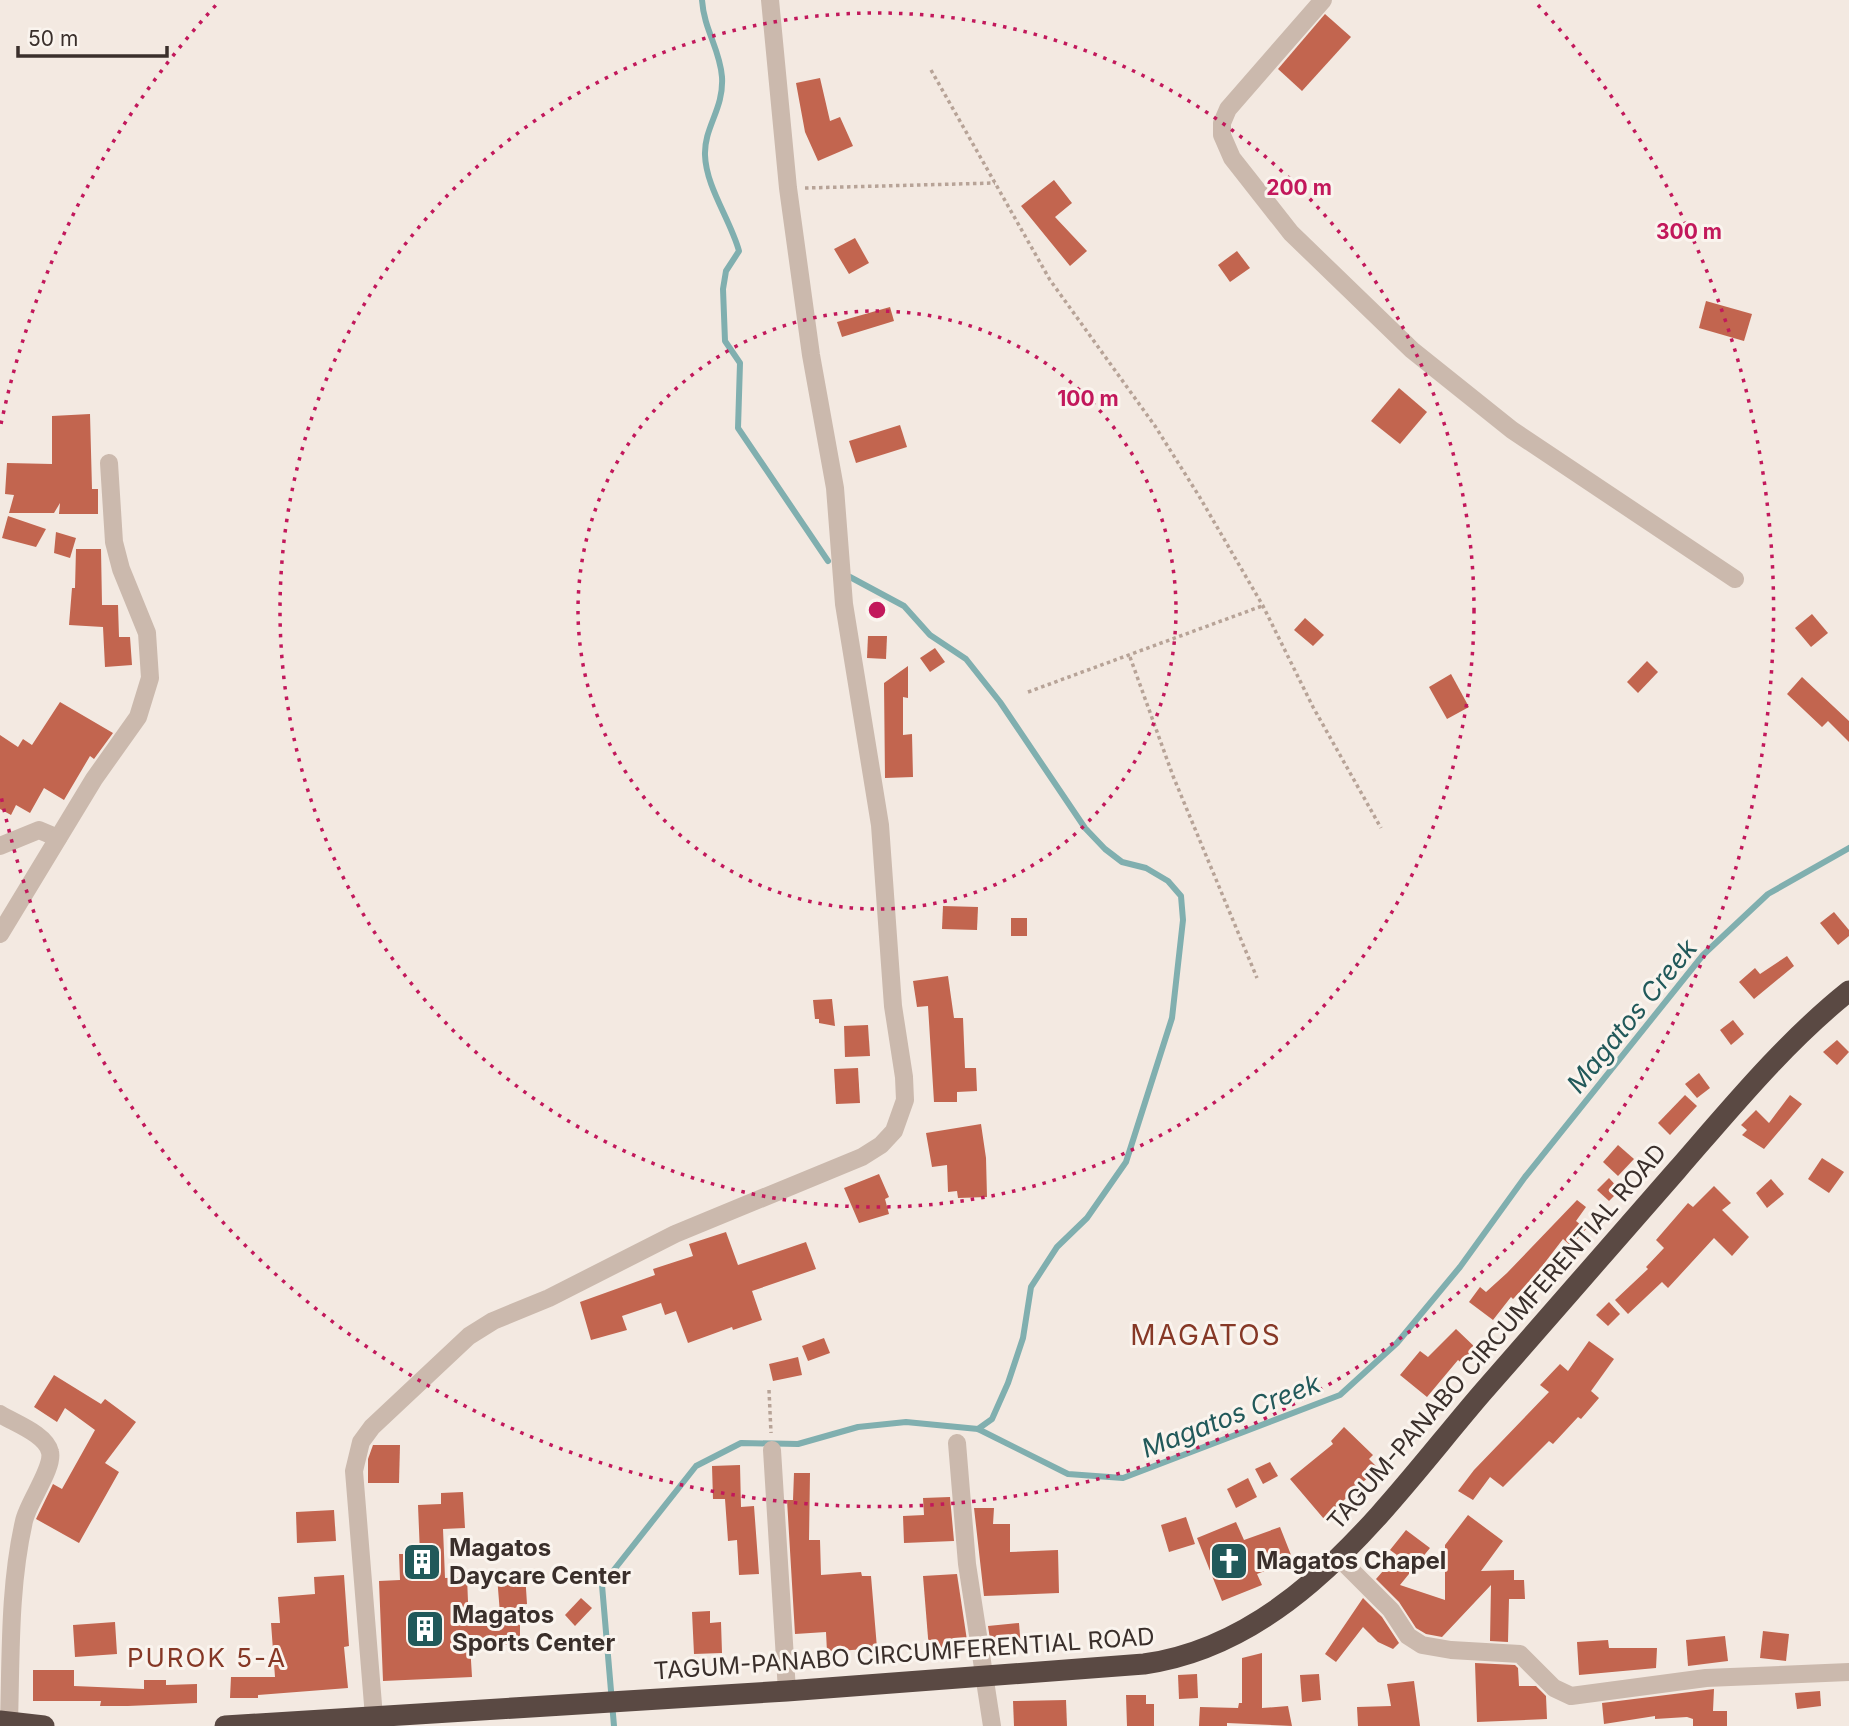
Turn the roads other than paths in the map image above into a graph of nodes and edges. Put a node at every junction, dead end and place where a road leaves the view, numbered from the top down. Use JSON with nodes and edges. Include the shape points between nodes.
{"nodes":[{"id":1,"x":770,"y":0,"type":"edge"},
{"id":2,"x":1323,"y":0,"type":"edge"},
{"id":3,"x":109,"y":463,"type":"dead end"},
{"id":4,"x":1735,"y":579,"type":"dead end"},
{"id":5,"x":58,"y":838,"type":"junction"},
{"id":6,"x":0,"y":846,"type":"edge"},
{"id":7,"x":0,"y":934,"type":"edge"},
{"id":8,"x":1849,"y":990,"type":"edge"},
{"id":9,"x":0,"y":1414,"type":"edge"},
{"id":10,"x":957,"y":1443,"type":"dead end"},
{"id":11,"x":772,"y":1450,"type":"dead end"},
{"id":12,"x":1339,"y":1558,"type":"junction"},
{"id":13,"x":7,"y":1578,"type":"edge"},
{"id":14,"x":1849,"y":1672,"type":"edge"},
{"id":15,"x":984,"y":1676,"type":"junction"},
{"id":16,"x":787,"y":1691,"type":"junction"},
{"id":17,"x":374,"y":1717,"type":"junction"},
{"id":18,"x":451,"y":1719,"type":"edge"},
{"id":19,"x":5,"y":1722,"type":"edge"},
{"id":20,"x":44,"y":1726,"type":"edge"},
{"id":21,"x":225,"y":1726,"type":"edge"},
{"id":22,"x":992,"y":1726,"type":"edge"}],
"edges":[{"from":1,"to":17,"type":"street","via":[[788,188],[835,488],[844,604],[880,825],[892,996],[904,1077],[903,1113],[881,1145],[862,1157],[675,1234],[493,1321],[469,1336],[372,1427],[361,1442],[354,1471]]},
{"from":2,"to":4,"type":"street","via":[[1228,108],[1222,135],[1232,158],[1291,233],[1412,350],[1513,430]]},
{"from":3,"to":5,"type":"street","via":[[114,542],[147,633],[150,678],[138,717]]},
{"from":5,"to":6,"type":"street","via":[[39,830]]},
{"from":5,"to":7,"type":"street"},
{"from":8,"to":12,"type":"highway","name":"TAGUM-PANABO CIRCUMFERENTIAL ROAD","via":[[1798,1036],[1710,1132]]},
{"from":9,"to":13,"type":"street","via":[[44,1442],[51,1453],[24,1516]]},
{"from":10,"to":15,"type":"street","via":[[967,1564]]},
{"from":11,"to":16,"type":"street"},
{"from":12,"to":14,"type":"street","via":[[1391,1610],[1414,1641],[1442,1649],[1520,1654],[1554,1688],[1571,1696],[1706,1678]]},
{"from":12,"to":15,"type":"highway","name":"TAGUM-PANABO CIRCUMFERENTIAL ROAD","via":[[1245,1630],[1193,1654],[1144,1664]]},
{"from":13,"to":19,"type":"street"},
{"from":15,"to":16,"type":"highway","name":"TAGUM-PANABO CIRCUMFERENTIAL ROAD"},
{"from":15,"to":22,"type":"street"},
{"from":16,"to":18,"type":"highway","name":"TAGUM-PANABO CIRCUMFERENTIAL ROAD","via":[[548,1705]]},
{"from":17,"to":18,"type":"highway","name":"TAGUM-PANABO CIRCUMFERENTIAL ROAD"},
{"from":17,"to":21,"type":"highway","name":"TAGUM-PANABO CIRCUMFERENTIAL ROAD"},
{"from":19,"to":20,"type":"highway"}]}
